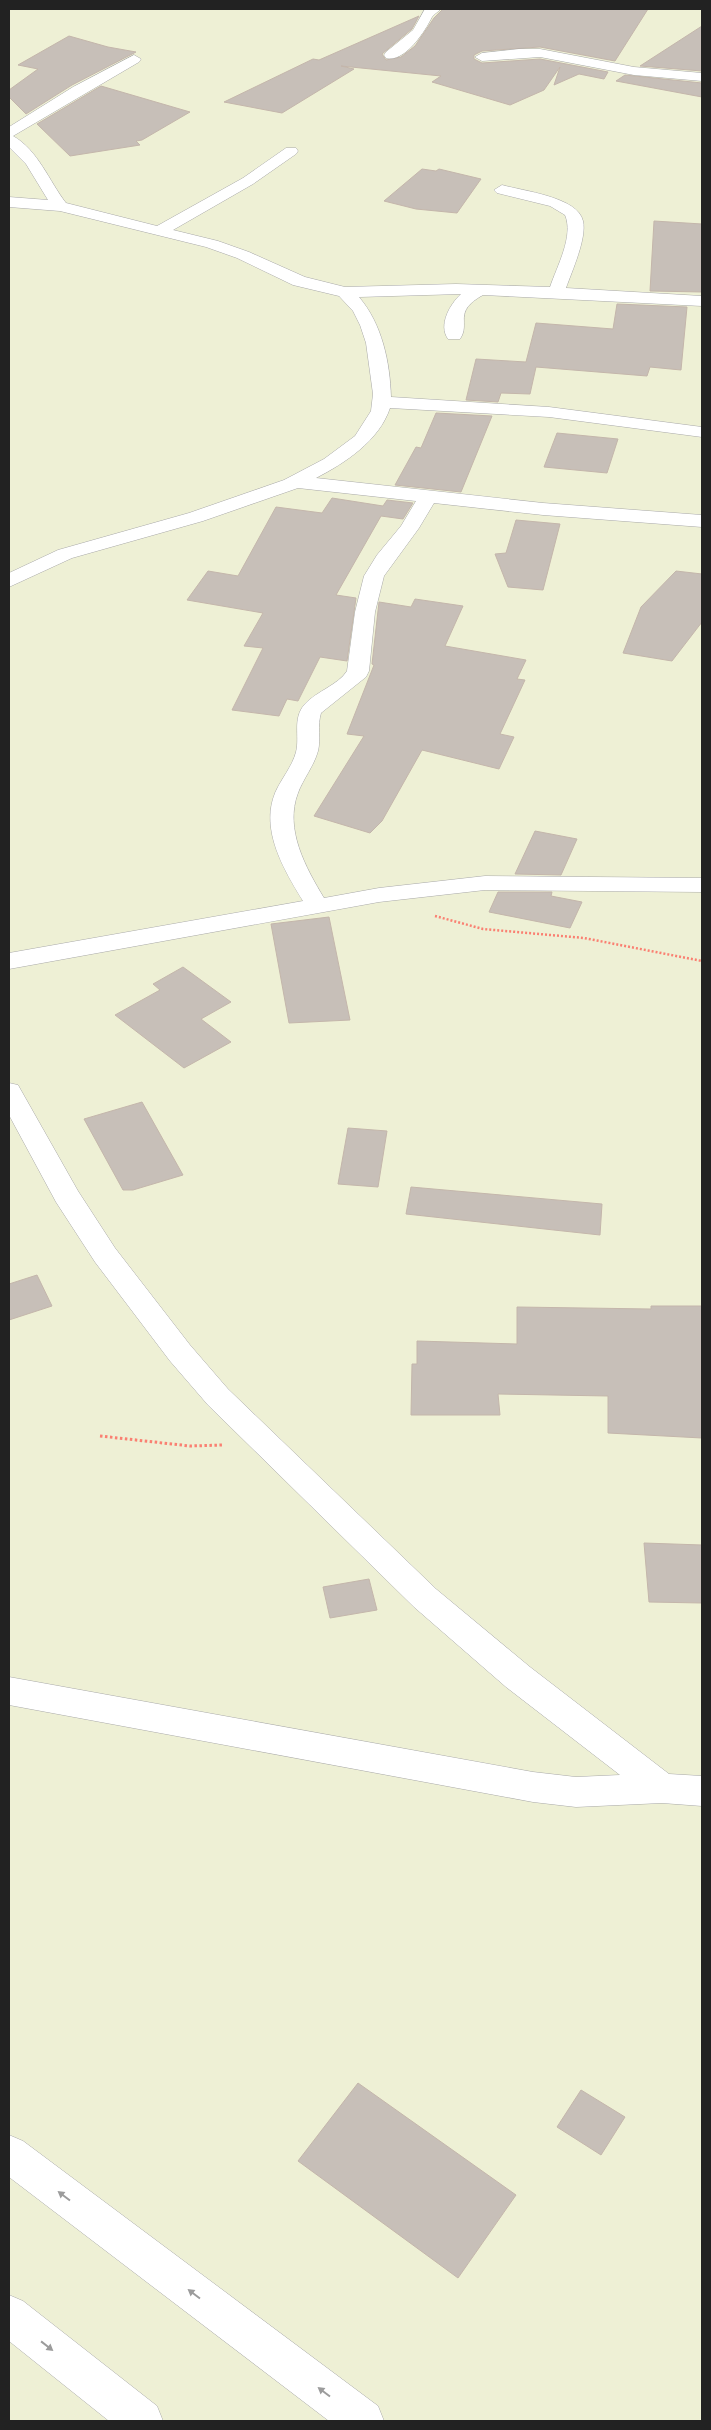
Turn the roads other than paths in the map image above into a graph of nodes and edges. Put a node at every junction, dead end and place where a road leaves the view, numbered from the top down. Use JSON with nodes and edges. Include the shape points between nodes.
{"nodes":[{"id":1,"x":434,"y":9,"type":"edge"},
{"id":2,"x":391,"y":55,"type":"dead end"},
{"id":3,"x":482,"y":57,"type":"dead end"},
{"id":4,"x":134,"y":59,"type":"dead end"},
{"id":5,"x":702,"y":77,"type":"edge"},
{"id":6,"x":9,"y":133,"type":"edge"},
{"id":7,"x":9,"y":140,"type":"edge"},
{"id":8,"x":290,"y":151,"type":"dead end"},
{"id":9,"x":502,"y":190,"type":"dead end"},
{"id":10,"x":9,"y":202,"type":"edge"},
{"id":11,"x":60,"y":206,"type":"junction"},
{"id":12,"x":161,"y":230,"type":"junction"},
{"id":13,"x":481,"y":289,"type":"junction"},
{"id":14,"x":345,"y":292,"type":"junction"},
{"id":15,"x":556,"y":292,"type":"junction"},
{"id":16,"x":702,"y":301,"type":"edge"},
{"id":17,"x":454,"y":335,"type":"dead end"},
{"id":18,"x":383,"y":402,"type":"junction"},
{"id":19,"x":702,"y":432,"type":"edge"},
{"id":20,"x":298,"y":482,"type":"junction"},
{"id":21,"x":428,"y":496,"type":"junction"},
{"id":22,"x":702,"y":521,"type":"edge"},
{"id":23,"x":9,"y":581,"type":"edge"},
{"id":24,"x":702,"y":885,"type":"edge"},
{"id":25,"x":318,"y":907,"type":"junction"},
{"id":26,"x":9,"y":961,"type":"edge"},
{"id":27,"x":9,"y":1091,"type":"edge"},
{"id":28,"x":9,"y":1690,"type":"edge"},
{"id":29,"x":662,"y":1788,"type":"junction"},
{"id":30,"x":702,"y":1791,"type":"edge"},
{"id":31,"x":9,"y":2154,"type":"edge"},
{"id":32,"x":9,"y":2315,"type":"edge"},
{"id":33,"x":142,"y":2421,"type":"edge"},
{"id":34,"x":362,"y":2421,"type":"edge"}],
"edges":[{"from":1,"to":2,"type":"street","via":[[427,13],[421,31]]},
{"from":3,"to":5,"type":"street","via":[[540,53],[634,71]]},
{"from":4,"to":6,"type":"street"},
{"from":7,"to":11,"type":"street","via":[[34,163],[39,177]]},
{"from":8,"to":12,"type":"street","via":[[248,181]]},
{"from":9,"to":15,"type":"street","via":[[555,203],[572,212],[576,222],[573,243]]},
{"from":10,"to":11,"type":"street"},
{"from":11,"to":12,"type":"street"},
{"from":12,"to":14,"type":"street","via":[[243,256],[299,281]]},
{"from":13,"to":14,"type":"street"},
{"from":13,"to":15,"type":"street"},
{"from":13,"to":17,"type":"street","via":[[459,304],[453,319]]},
{"from":14,"to":18,"type":"street","via":[[361,307],[367,319],[374,342]]},
{"from":15,"to":16,"type":"street"},
{"from":18,"to":19,"type":"street","via":[[548,412]]},
{"from":18,"to":20,"type":"street","via":[[363,437],[323,470]]},
{"from":20,"to":21,"type":"street"},
{"from":20,"to":23,"type":"street","via":[[222,508],[73,551]]},
{"from":21,"to":22,"type":"street"},
{"from":21,"to":25,"type":"street","via":[[374,576],[366,605],[358,671],[350,682],[312,708],[308,715],[307,752],[285,797],[282,819],[287,845],[302,881]]},
{"from":24,"to":25,"type":"street","via":[[485,883],[379,895]]},
{"from":25,"to":26,"type":"street"},
{"from":27,"to":29,"type":"street","via":[[66,1195],[126,1283],[218,1397],[425,1598],[518,1676]]},
{"from":28,"to":29,"type":"street","via":[[533,1786],[576,1792]]},
{"from":29,"to":30,"type":"street"},
{"from":34,"to":31,"type":"street","one_way":true},
{"from":32,"to":33,"type":"street","one_way":true}]}
